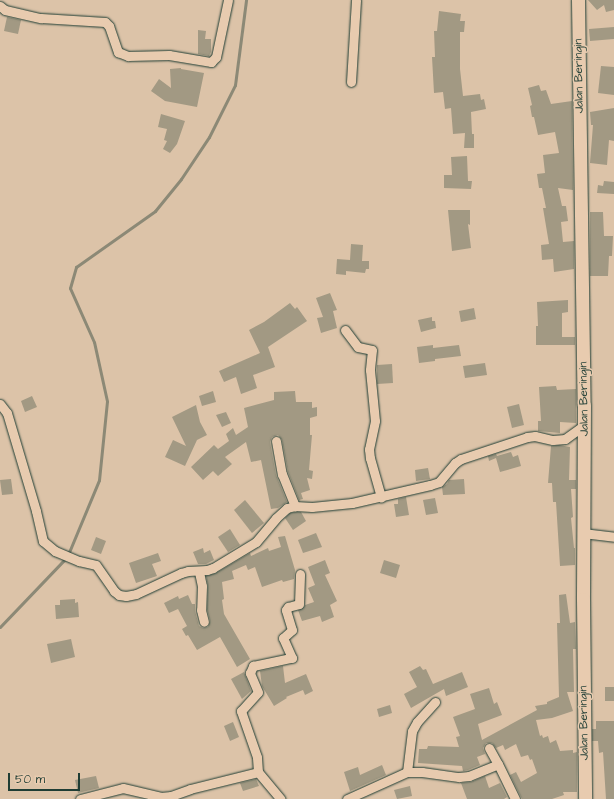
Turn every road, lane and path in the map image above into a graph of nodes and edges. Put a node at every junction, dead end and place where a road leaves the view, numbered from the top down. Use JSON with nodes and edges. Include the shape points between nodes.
{"nodes":[{"id":1,"x":228,"y":0,"type":"edge"},
{"id":2,"x":356,"y":0,"type":"edge"},
{"id":3,"x":578,"y":0,"type":"edge"},
{"id":4,"x":0,"y":6,"type":"edge"},
{"id":5,"x":351,"y":82,"type":"dead end"},
{"id":6,"x":345,"y":330,"type":"dead end"},
{"id":7,"x":0,"y":404,"type":"edge"},
{"id":8,"x":583,"y":426,"type":"junction"},
{"id":9,"x":276,"y":441,"type":"dead end"},
{"id":10,"x":381,"y":497,"type":"junction"},
{"id":11,"x":295,"y":506,"type":"junction"},
{"id":12,"x":583,"y":533,"type":"junction"},
{"id":13,"x":614,"y":537,"type":"edge"},
{"id":14,"x":199,"y":572,"type":"junction"},
{"id":15,"x":300,"y":574,"type":"dead end"},
{"id":16,"x":204,"y":622,"type":"dead end"},
{"id":17,"x":434,"y":702,"type":"dead end"},
{"id":18,"x":489,"y":748,"type":"dead end"},
{"id":19,"x":498,"y":764,"type":"junction"},
{"id":20,"x":258,"y":772,"type":"junction"},
{"id":21,"x":407,"y":772,"type":"junction"},
{"id":22,"x":80,"y":799,"type":"edge"},
{"id":23,"x":281,"y":799,"type":"edge"},
{"id":24,"x":347,"y":799,"type":"edge"},
{"id":25,"x":515,"y":799,"type":"edge"},
{"id":26,"x":585,"y":799,"type":"edge"}],
"edges":[{"from":1,"to":4,"type":"street","via":[[216,57],[211,62],[169,55],[128,56],[118,52],[109,26],[105,22],[42,18],[5,10]]},
{"from":2,"to":5,"type":"street"},
{"from":3,"to":8,"type":"street","name":"Jalan Beringin"},
{"from":6,"to":10,"type":"street","via":[[358,347],[372,350],[370,370],[375,421],[369,449]]},
{"from":7,"to":14,"type":"street","via":[[7,413],[36,511],[41,538],[45,544],[79,561],[96,564],[119,595],[136,594],[181,573]]},
{"from":8,"to":10,"type":"street","via":[[565,439],[527,436],[455,463],[439,482]]},
{"from":8,"to":12,"type":"street","name":"Jalan Beringin"},
{"from":9,"to":11,"type":"street","via":[[282,474]]},
{"from":10,"to":11,"type":"street","via":[[312,507]]},
{"from":11,"to":14,"type":"street","via":[[281,513],[256,542],[213,568]]},
{"from":12,"to":13,"type":"street"},
{"from":12,"to":26,"type":"street","name":"Jalan Beringin"},
{"from":14,"to":16,"type":"street"},
{"from":15,"to":20,"type":"street","via":[[299,604],[288,606],[286,610],[292,632],[283,638],[292,658],[253,666],[250,673],[258,692],[241,711],[257,757]]},
{"from":17,"to":21,"type":"street","via":[[412,731]]},
{"from":18,"to":19,"type":"street"},
{"from":19,"to":21,"type":"street","via":[[469,776],[459,777]]},
{"from":19,"to":25,"type":"street"},
{"from":20,"to":22,"type":"street","via":[[171,796],[156,796],[124,788]]},
{"from":20,"to":23,"type":"street"},
{"from":21,"to":24,"type":"street"}]}
